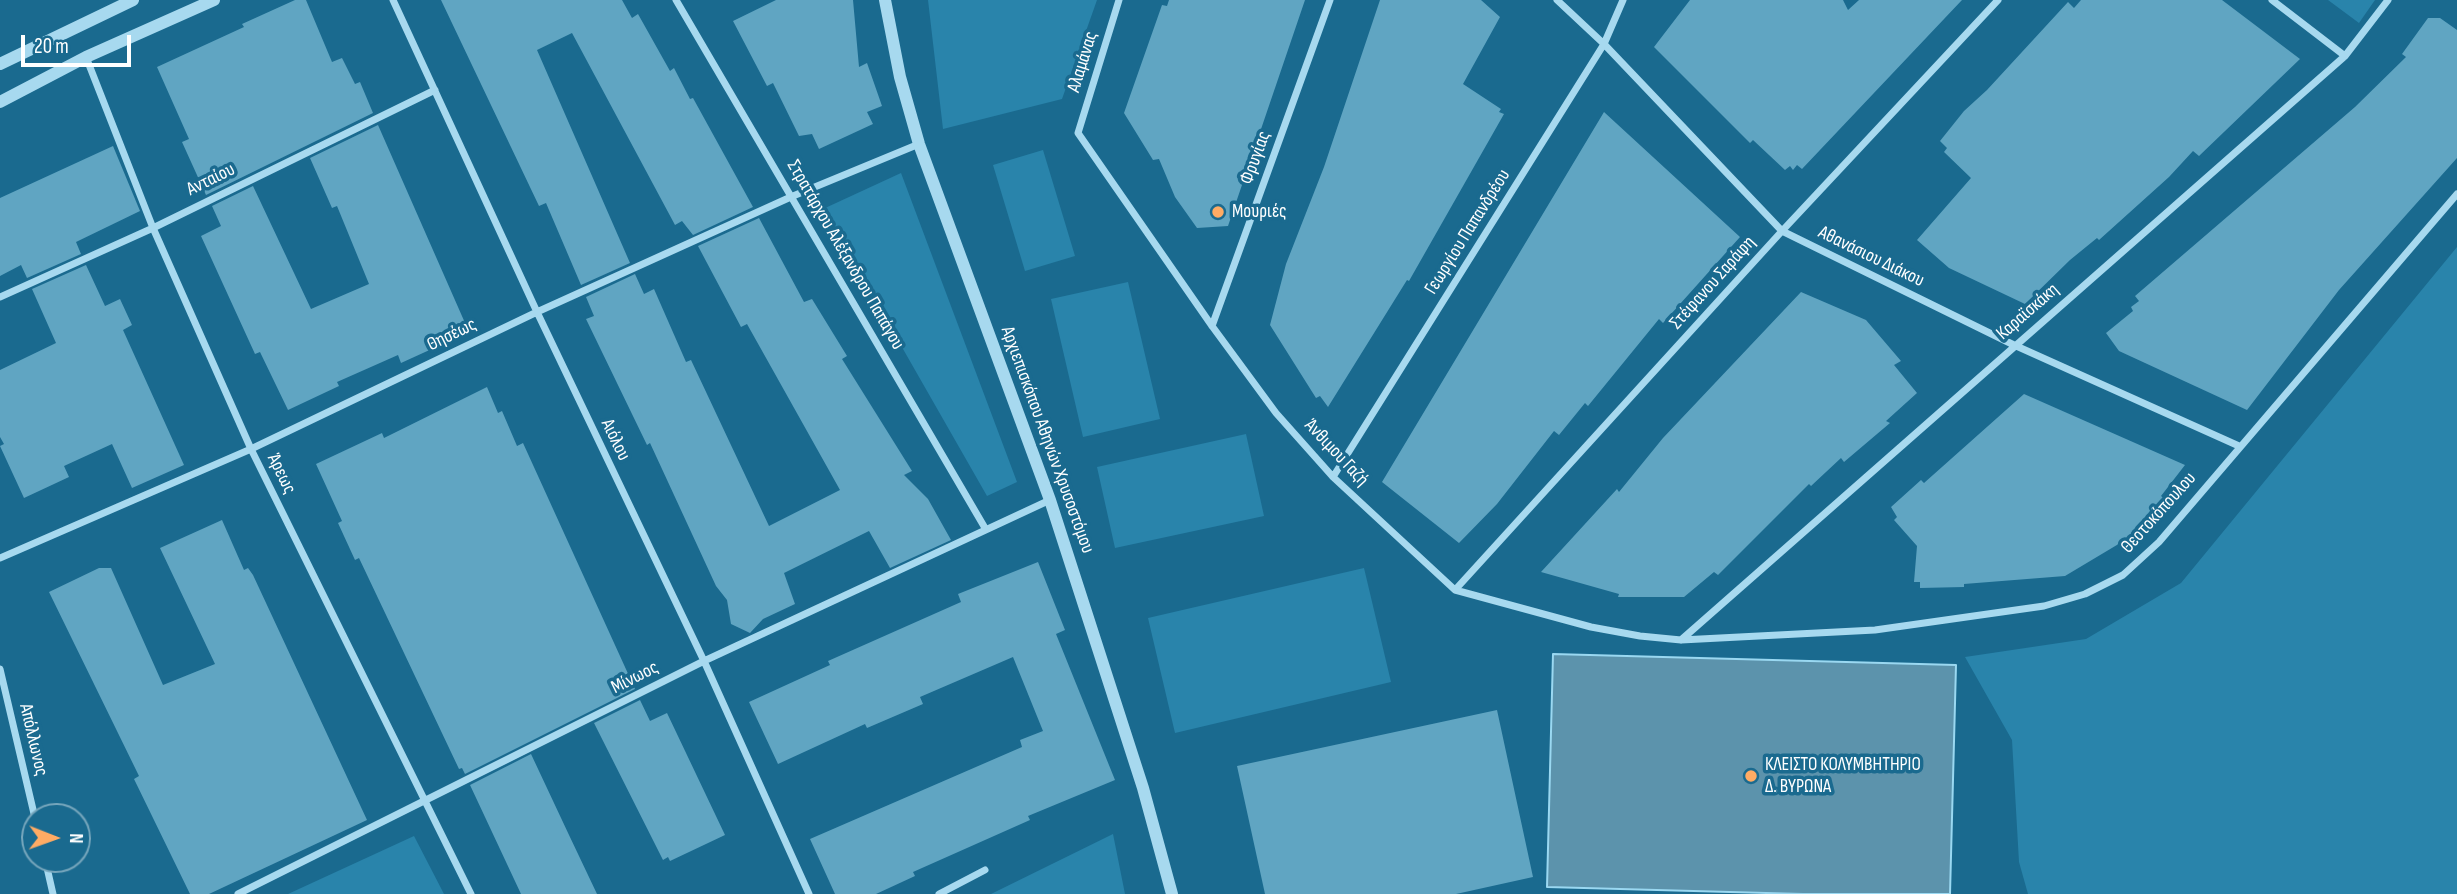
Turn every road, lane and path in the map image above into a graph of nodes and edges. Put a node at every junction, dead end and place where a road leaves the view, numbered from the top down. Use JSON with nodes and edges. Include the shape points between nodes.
{"nodes":[{"id":1,"x":133,"y":0,"type":"edge"},
{"id":2,"x":214,"y":0,"type":"edge"},
{"id":3,"x":393,"y":0,"type":"edge"},
{"id":4,"x":676,"y":0,"type":"edge"},
{"id":5,"x":885,"y":0,"type":"edge"},
{"id":6,"x":1119,"y":0,"type":"edge"},
{"id":7,"x":1330,"y":0,"type":"edge"},
{"id":8,"x":1557,"y":0,"type":"edge"},
{"id":9,"x":1623,"y":0,"type":"edge"},
{"id":10,"x":1998,"y":0,"type":"edge"},
{"id":11,"x":2272,"y":0,"type":"edge"},
{"id":12,"x":2388,"y":0,"type":"edge"},
{"id":13,"x":1604,"y":44,"type":"junction"},
{"id":14,"x":2345,"y":56,"type":"junction"},
{"id":15,"x":86,"y":57,"type":"junction"},
{"id":16,"x":2,"y":58,"type":"edge"},
{"id":17,"x":435,"y":90,"type":"junction"},
{"id":18,"x":0,"y":102,"type":"edge"},
{"id":19,"x":1078,"y":132,"type":"joint"},
{"id":20,"x":919,"y":144,"type":"junction"},
{"id":21,"x":2457,"y":194,"type":"edge"},
{"id":22,"x":793,"y":196,"type":"junction"},
{"id":23,"x":153,"y":228,"type":"junction"},
{"id":24,"x":1782,"y":231,"type":"junction"},
{"id":25,"x":0,"y":297,"type":"edge"},
{"id":26,"x":537,"y":312,"type":"junction"},
{"id":27,"x":1212,"y":326,"type":"junction"},
{"id":28,"x":2014,"y":345,"type":"junction"},
{"id":29,"x":2239,"y":446,"type":"junction"},
{"id":30,"x":251,"y":449,"type":"junction"},
{"id":31,"x":1333,"y":477,"type":"junction"},
{"id":32,"x":1050,"y":500,"type":"junction"},
{"id":33,"x":985,"y":528,"type":"junction"},
{"id":34,"x":0,"y":558,"type":"edge"},
{"id":35,"x":1455,"y":590,"type":"junction"},
{"id":36,"x":1681,"y":640,"type":"junction"},
{"id":37,"x":704,"y":661,"type":"junction"},
{"id":38,"x":0,"y":669,"type":"edge"},
{"id":39,"x":424,"y":802,"type":"junction"},
{"id":40,"x":31,"y":803,"type":"edge"},
{"id":41,"x":985,"y":870,"type":"dead end"},
{"id":42,"x":48,"y":873,"type":"edge"},
{"id":43,"x":53,"y":894,"type":"edge"},
{"id":44,"x":238,"y":894,"type":"edge"},
{"id":45,"x":471,"y":894,"type":"edge"},
{"id":46,"x":809,"y":894,"type":"edge"},
{"id":47,"x":939,"y":894,"type":"edge"},
{"id":48,"x":1171,"y":894,"type":"edge"}],
"edges":[{"from":1,"to":16,"type":"street"},
{"from":2,"to":15,"type":"street"},
{"from":3,"to":17,"type":"street","name":"Αιόλου"},
{"from":4,"to":22,"type":"street","name":"Στρατάρχου Αλέξανδρου Παπάγου"},
{"from":5,"to":20,"type":"street","name":"Αρχιεπισκόπου Αθηνών Χρυσοστόμου"},
{"from":6,"to":19,"type":"street","name":"Αλαμάνας"},
{"from":7,"to":27,"type":"street","name":"Φρυγίας"},
{"from":8,"to":13,"type":"street","name":"Αθανάσιου Διάκου"},
{"from":9,"to":13,"type":"street","name":"Γεωργίου Παπανδρέου"},
{"from":10,"to":24,"type":"street","name":"Στέφανου Σαράφη"},
{"from":11,"to":14,"type":"street"},
{"from":12,"to":14,"type":"street","name":"Καραϊσκάκη"},
{"from":13,"to":24,"type":"street","name":"Αθανάσιου Διάκου"},
{"from":13,"to":31,"type":"street","name":"Γεωργίου Παπανδρέου"},
{"from":14,"to":28,"type":"street","name":"Καραϊσκάκη"},
{"from":15,"to":18,"type":"street"},
{"from":15,"to":23,"type":"street","name":"Άρεως"},
{"from":17,"to":23,"type":"street","name":"Ανταίου"},
{"from":17,"to":26,"type":"street","name":"Αιόλου"},
{"from":19,"to":27,"type":"street","name":"Άνθιμου Γαζή"},
{"from":20,"to":22,"type":"street","name":"Θησέως"},
{"from":20,"to":32,"type":"street","name":"Αρχιεπισκόπου Αθηνών Χρυσοστόμου"},
{"from":21,"to":29,"type":"street","name":"Θεοτοκόπουλου"},
{"from":22,"to":26,"type":"street","name":"Θησέως"},
{"from":22,"to":33,"type":"street","name":"Στρατάρχου Αλέξανδρου Παπάγου"},
{"from":23,"to":25,"type":"street","name":"Ανταίου"},
{"from":23,"to":30,"type":"street","name":"Άρεως"},
{"from":24,"to":28,"type":"street","name":"Αθανάσιου Διάκου"},
{"from":24,"to":35,"type":"street","name":"Στέφανου Σαράφη"},
{"from":26,"to":30,"type":"street","name":"Θησέως"},
{"from":26,"to":37,"type":"street","name":"Αιόλου"},
{"from":27,"to":31,"type":"street","name":"Άνθιμου Γαζή","via":[[1276,413]]},
{"from":28,"to":29,"type":"street","name":"Αθανάσιου Διάκου"},
{"from":28,"to":36,"type":"street","name":"Καραϊσκάκη"},
{"from":29,"to":36,"type":"street","name":"Θεοτοκόπουλου","via":[[2159,542],[2123,575],[2085,594],[2044,606],[1875,630]]},
{"from":30,"to":34,"type":"street","name":"Θησέως"},
{"from":30,"to":39,"type":"street","name":"Άρεως"},
{"from":31,"to":35,"type":"street","name":"Άνθιμου Γαζή"},
{"from":32,"to":33,"type":"street","name":"Μίνωος"},
{"from":32,"to":48,"type":"street","name":"Αρχιεπισκόπου Αθηνών Χρυσοστόμου","via":[[1140,779]]},
{"from":33,"to":37,"type":"street","name":"Μίνωος"},
{"from":35,"to":36,"type":"street","name":"Άνθιμου Γαζή","via":[[1591,627]]},
{"from":37,"to":39,"type":"street","name":"Μίνωος"},
{"from":37,"to":46,"type":"street","name":"Αιόλου"},
{"from":38,"to":40,"type":"street","name":"Απόλλωνος"},
{"from":39,"to":44,"type":"street","name":"Μίνωος"},
{"from":39,"to":45,"type":"street","name":"Άρεως"},
{"from":41,"to":47,"type":"street"},
{"from":42,"to":43,"type":"street"}]}
